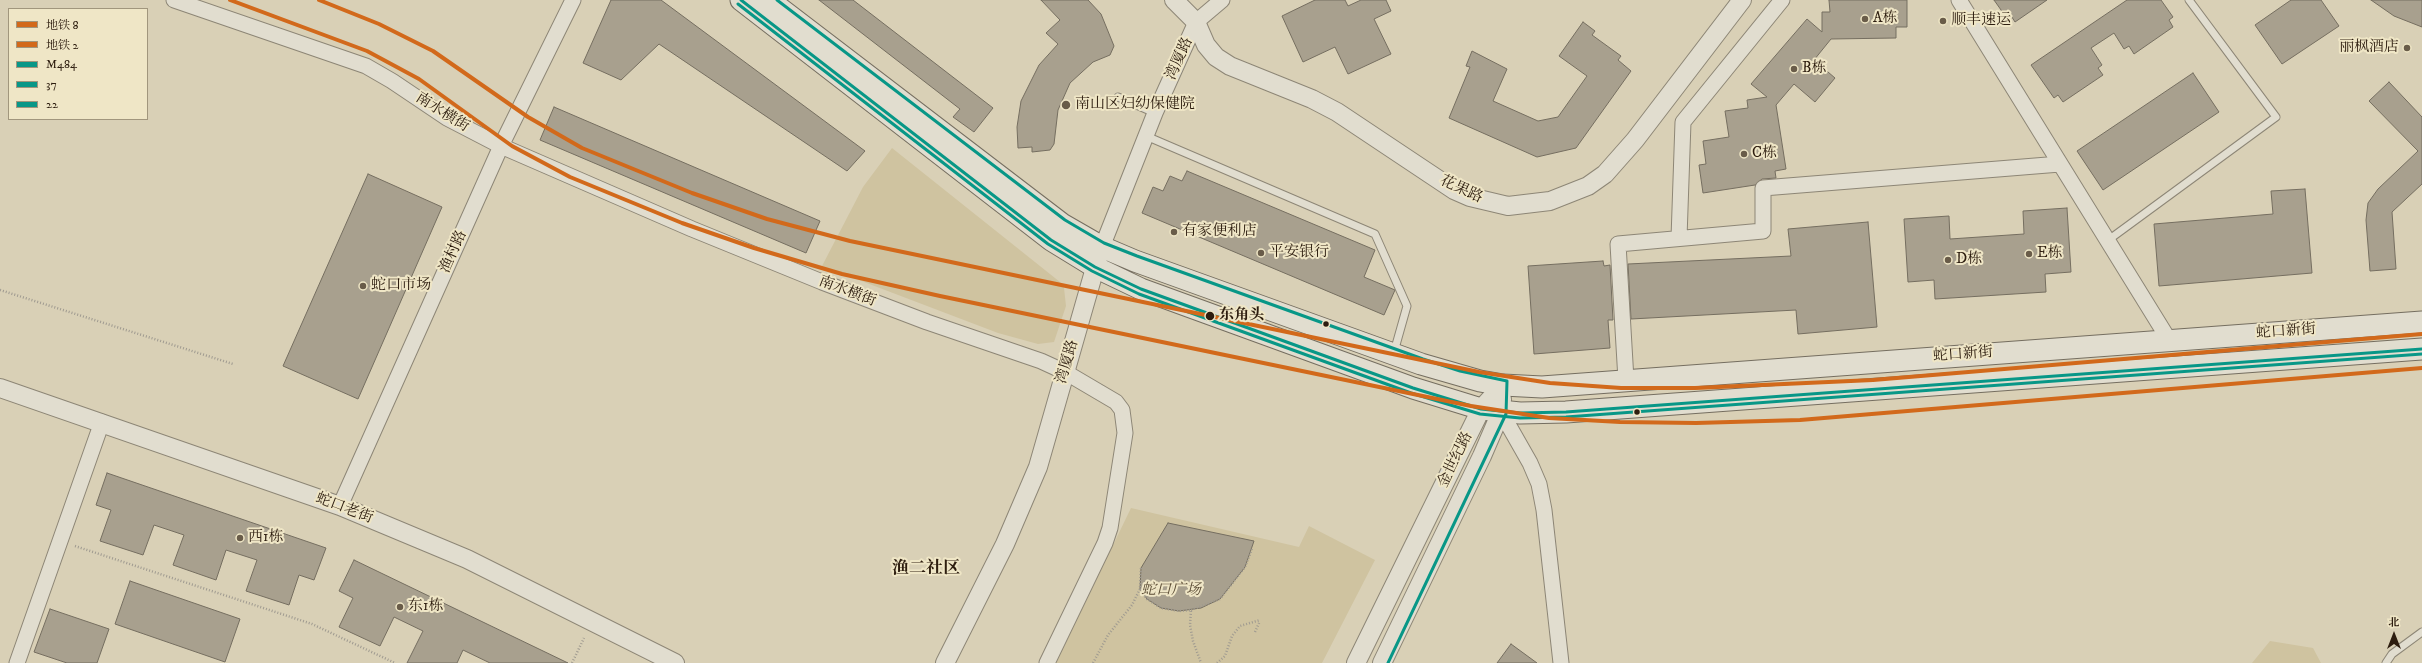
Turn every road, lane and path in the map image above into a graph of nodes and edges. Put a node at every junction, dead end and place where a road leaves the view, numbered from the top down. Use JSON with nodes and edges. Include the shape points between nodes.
{"nodes":[{"id":1,"x":174,"y":0,"type":"edge"},
{"id":2,"x":572,"y":0,"type":"edge"},
{"id":3,"x":741,"y":0,"type":"edge"},
{"id":4,"x":769,"y":0,"type":"edge"},
{"id":5,"x":1174,"y":0,"type":"edge"},
{"id":6,"x":1222,"y":0,"type":"edge"},
{"id":7,"x":1742,"y":0,"type":"edge"},
{"id":8,"x":1782,"y":0,"type":"edge"},
{"id":9,"x":1959,"y":0,"type":"edge"},
{"id":10,"x":2189,"y":0,"type":"edge"},
{"id":11,"x":1196,"y":22,"type":"junction"},
{"id":12,"x":1118,"y":97,"type":"dead end"},
{"id":13,"x":1155,"y":113,"type":"junction"},
{"id":14,"x":1146,"y":136,"type":"junction"},
{"id":15,"x":501,"y":146,"type":"junction"},
{"id":16,"x":2060,"y":164,"type":"junction"},
{"id":17,"x":1679,"y":238,"type":"junction"},
{"id":18,"x":2108,"y":241,"type":"junction"},
{"id":19,"x":1102,"y":247,"type":"junction"},
{"id":20,"x":1095,"y":267,"type":"junction"},
{"id":21,"x":0,"y":290,"type":"edge"},
{"id":22,"x":2422,"y":322,"type":"edge"},
{"id":23,"x":2169,"y":340,"type":"junction"},
{"id":24,"x":2422,"y":349,"type":"edge"},
{"id":25,"x":1394,"y":354,"type":"junction"},
{"id":26,"x":234,"y":364,"type":"dead end"},
{"id":27,"x":1065,"y":372,"type":"junction"},
{"id":28,"x":1626,"y":380,"type":"junction"},
{"id":29,"x":1503,"y":385,"type":"junction"},
{"id":30,"x":0,"y":388,"type":"edge"},
{"id":31,"x":1481,"y":409,"type":"junction"},
{"id":32,"x":1501,"y":412,"type":"junction"},
{"id":33,"x":102,"y":422,"type":"junction"},
{"id":34,"x":340,"y":506,"type":"junction"},
{"id":35,"x":60,"y":541,"type":"junction"},
{"id":36,"x":1252,"y":549,"type":"dead end"},
{"id":37,"x":1142,"y":568,"type":"dead end"},
{"id":38,"x":1140,"y":588,"type":"junction"},
{"id":39,"x":1191,"y":610,"type":"junction"},
{"id":40,"x":592,"y":621,"type":"junction"},
{"id":41,"x":1255,"y":632,"type":"dead end"},
{"id":42,"x":2422,"y":632,"type":"edge"},
{"id":43,"x":17,"y":663,"type":"edge"},
{"id":44,"x":395,"y":663,"type":"edge"},
{"id":45,"x":572,"y":663,"type":"edge"},
{"id":46,"x":675,"y":663,"type":"edge"},
{"id":47,"x":945,"y":663,"type":"edge"},
{"id":48,"x":1047,"y":663,"type":"edge"},
{"id":49,"x":1093,"y":663,"type":"edge"},
{"id":50,"x":1201,"y":663,"type":"edge"},
{"id":51,"x":1217,"y":663,"type":"edge"},
{"id":52,"x":1356,"y":663,"type":"edge"},
{"id":53,"x":1382,"y":663,"type":"edge"},
{"id":54,"x":1561,"y":663,"type":"edge"},
{"id":55,"x":2386,"y":663,"type":"edge"}],
"edges":[{"from":1,"to":15,"type":"street","name":"南水横街","via":[[366,66],[447,118]]},
{"from":2,"to":15,"type":"street","name":"渔村路"},
{"from":3,"to":20,"type":"main road","name":"蛇口新街","via":[[1051,240]]},
{"from":4,"to":19,"type":"main road","name":"蛇口新街","via":[[1062,224]]},
{"from":5,"to":11,"type":"street","name":"花果路"},
{"from":6,"to":11,"type":"street","name":"湾厦路"},
{"from":7,"to":11,"type":"street","name":"花果路","via":[[1635,140],[1605,174],[1570,195],[1530,205],[1508,206],[1487,202],[1454,190],[1337,112],[1225,63],[1206,45]]},
{"from":8,"to":17,"type":"street","via":[[1683,122]]},
{"from":9,"to":16,"type":"street"},
{"from":10,"to":18,"type":"lane","via":[[2276,116]]},
{"from":11,"to":13,"type":"street","name":"湾厦路"},
{"from":12,"to":13,"type":"lane"},
{"from":13,"to":14,"type":"street","name":"湾厦路"},
{"from":14,"to":19,"type":"street","name":"湾厦路"},
{"from":14,"to":25,"type":"lane","via":[[1375,234],[1408,306]]},
{"from":15,"to":27,"type":"street","name":"南水横街","via":[[692,230],[822,282]]},
{"from":15,"to":34,"type":"street","name":"渔村路"},
{"from":16,"to":17,"type":"street","via":[[1763,188],[1763,231]]},
{"from":16,"to":18,"type":"street"},
{"from":17,"to":28,"type":"street","via":[[1618,244]]},
{"from":18,"to":23,"type":"street"},
{"from":19,"to":20,"type":"street","name":"湾厦路"},
{"from":19,"to":25,"type":"main road","name":"蛇口新街"},
{"from":20,"to":27,"type":"street","name":"湾厦路"},
{"from":20,"to":31,"type":"main road","name":"蛇口新街","via":[[1135,286],[1214,316],[1413,388]]},
{"from":21,"to":26,"type":"path"},
{"from":22,"to":23,"type":"main road","name":"蛇口新街"},
{"from":23,"to":28,"type":"main road","name":"蛇口新街"},
{"from":24,"to":32,"type":"main road","name":"蛇口新街","via":[[1566,412]]},
{"from":25,"to":29,"type":"main road","name":"蛇口新街","via":[[1459,376]]},
{"from":27,"to":47,"type":"street","name":"湾厦路","via":[[1038,467],[1023,506]]},
{"from":27,"to":48,"type":"street","name":"南水横街","via":[[1116,402],[1122,410],[1125,433],[1106,543]]},
{"from":28,"to":29,"type":"main road","name":"蛇口新街","via":[[1542,387]]},
{"from":29,"to":31,"type":"street","name":"金世纪路"},
{"from":29,"to":32,"type":"street","name":"金世纪路"},
{"from":30,"to":33,"type":"street","name":"蛇口老街"},
{"from":31,"to":32,"type":"main road","name":"蛇口新街"},
{"from":31,"to":52,"type":"street","name":"金世纪路"},
{"from":32,"to":53,"type":"street","name":"金世纪路"},
{"from":32,"to":54,"type":"street","via":[[1530,462],[1539,484]]},
{"from":33,"to":34,"type":"street","name":"蛇口老街"},
{"from":33,"to":35,"type":"street"},
{"from":34,"to":40,"type":"street","name":"蛇口老街","via":[[467,559]]},
{"from":35,"to":43,"type":"street"},
{"from":35,"to":44,"type":"path","via":[[312,624]]},
{"from":36,"to":39,"type":"path","via":[[1245,567],[1220,599]]},
{"from":37,"to":38,"type":"path"},
{"from":38,"to":39,"type":"path","via":[[1147,599],[1161,608]]},
{"from":38,"to":49,"type":"path","via":[[1132,605],[1108,635]]},
{"from":39,"to":50,"type":"path","via":[[1193,641]]},
{"from":40,"to":45,"type":"path"},
{"from":40,"to":46,"type":"street","name":"蛇口老街"},
{"from":41,"to":51,"type":"path","via":[[1260,620],[1240,626],[1232,636],[1225,656]]},
{"from":42,"to":55,"type":"lane","via":[[2392,654]]}]}
